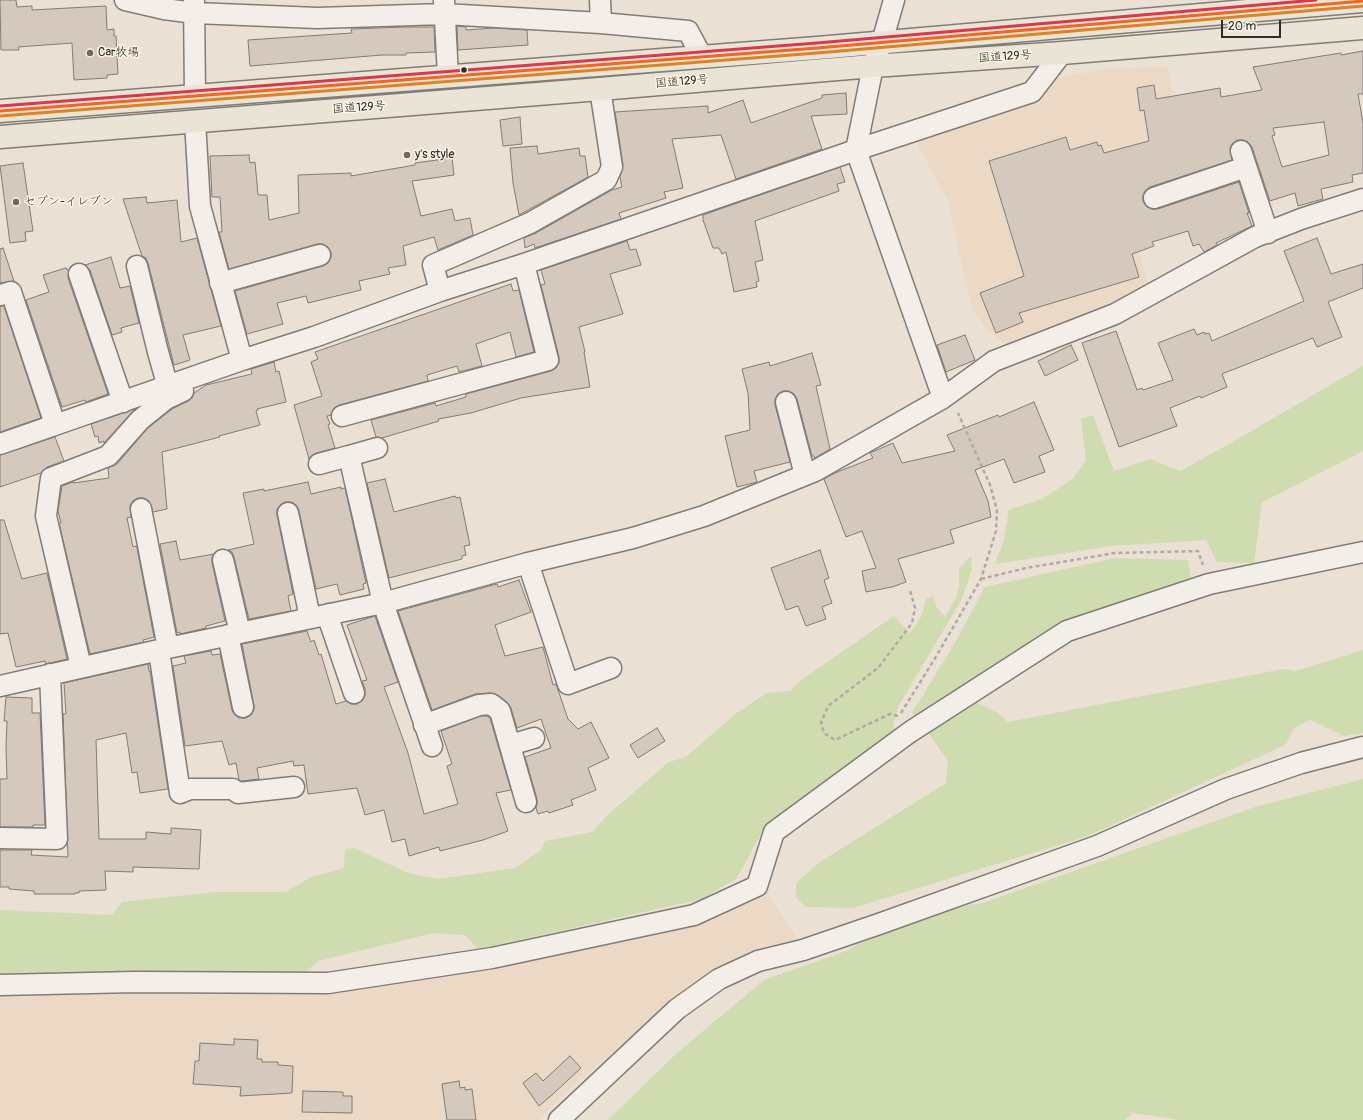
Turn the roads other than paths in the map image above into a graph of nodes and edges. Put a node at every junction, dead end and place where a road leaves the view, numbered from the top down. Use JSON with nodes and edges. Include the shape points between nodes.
{"nodes":[{"id":1,"x":125,"y":0,"type":"edge"},
{"id":2,"x":600,"y":0,"type":"edge"},
{"id":3,"x":894,"y":0,"type":"edge"},
{"id":4,"x":1363,"y":1,"type":"edge"},
{"id":5,"x":1336,"y":2,"type":"edge"},
{"id":6,"x":194,"y":6,"type":"edge"},
{"id":7,"x":444,"y":7,"type":"edge"},
{"id":8,"x":601,"y":23,"type":"junction"},
{"id":9,"x":1363,"y":28,"type":"edge"},
{"id":10,"x":882,"y":42,"type":"junction"},
{"id":11,"x":1062,"y":53,"type":"junction"},
{"id":12,"x":702,"y":57,"type":"junction"},
{"id":13,"x":873,"y":66,"type":"junction"},
{"id":14,"x":448,"y":76,"type":"junction"},
{"id":15,"x":600,"y":89,"type":"junction"},
{"id":16,"x":195,"y":95,"type":"junction"},
{"id":17,"x":0,"y":111,"type":"edge"},
{"id":18,"x":194,"y":121,"type":"junction"},
{"id":19,"x":0,"y":136,"type":"edge"},
{"id":20,"x":856,"y":150,"type":"junction"},
{"id":21,"x":1162,"y":192,"type":"dead end"},
{"id":22,"x":1363,"y":198,"type":"edge"},
{"id":23,"x":1268,"y":233,"type":"junction"},
{"id":24,"x":320,"y":255,"type":"dead end"},
{"id":25,"x":524,"y":264,"type":"junction"},
{"id":26,"x":137,"y":266,"type":"dead end"},
{"id":27,"x":79,"y":274,"type":"dead end"},
{"id":28,"x":220,"y":283,"type":"junction"},
{"id":29,"x":440,"y":291,"type":"junction"},
{"id":30,"x":0,"y":295,"type":"edge"},
{"id":31,"x":242,"y":360,"type":"junction"},
{"id":32,"x":196,"y":377,"type":"junction"},
{"id":33,"x":168,"y":386,"type":"junction"},
{"id":34,"x":946,"y":396,"type":"junction"},
{"id":35,"x":123,"y":402,"type":"junction"},
{"id":36,"x":786,"y":402,"type":"dead end"},
{"id":37,"x":354,"y":418,"type":"dead end"},
{"id":38,"x":55,"y":424,"type":"junction"},
{"id":39,"x":0,"y":444,"type":"edge"},
{"id":40,"x":377,"y":448,"type":"dead end"},
{"id":41,"x":349,"y":456,"type":"junction"},
{"id":42,"x":319,"y":464,"type":"dead end"},
{"id":43,"x":805,"y":475,"type":"junction"},
{"id":44,"x":141,"y":509,"type":"dead end"},
{"id":45,"x":296,"y":523,"type":"dead end"},
{"id":46,"x":1363,"y":552,"type":"edge"},
{"id":47,"x":223,"y":560,"type":"dead end"},
{"id":48,"x":528,"y":563,"type":"junction"},
{"id":49,"x":383,"y":603,"type":"junction"},
{"id":50,"x":329,"y":614,"type":"junction"},
{"id":51,"x":307,"y":619,"type":"junction"},
{"id":52,"x":234,"y":634,"type":"junction"},
{"id":53,"x":164,"y":649,"type":"junction"},
{"id":54,"x":81,"y":667,"type":"junction"},
{"id":55,"x":610,"y":668,"type":"dead end"},
{"id":56,"x":50,"y":674,"type":"junction"},
{"id":57,"x":0,"y":686,"type":"edge"},
{"id":58,"x":354,"y":693,"type":"dead end"},
{"id":59,"x":243,"y":707,"type":"dead end"},
{"id":60,"x":424,"y":725,"type":"junction"},
{"id":61,"x":534,"y":738,"type":"dead end"},
{"id":62,"x":510,"y":745,"type":"junction"},
{"id":63,"x":432,"y":746,"type":"dead end"},
{"id":64,"x":1363,"y":747,"type":"edge"},
{"id":65,"x":283,"y":784,"type":"dead end"},
{"id":66,"x":526,"y":802,"type":"dead end"},
{"id":67,"x":0,"y":838,"type":"edge"},
{"id":68,"x":0,"y":985,"type":"edge"},
{"id":69,"x":559,"y":1120,"type":"edge"}],
"edges":[{"from":1,"to":6,"type":"street","via":[[164,9]]},
{"from":2,"to":8,"type":"street"},
{"from":3,"to":10,"type":"street"},
{"from":4,"to":5,"type":"highway","name":"国道129号"},
{"from":5,"to":10,"type":"highway","name":"国道129号"},
{"from":6,"to":7,"type":"street","via":[[317,18]]},
{"from":6,"to":16,"type":"street"},
{"from":7,"to":8,"type":"street"},
{"from":7,"to":14,"type":"street"},
{"from":8,"to":12,"type":"street","via":[[688,31]]},
{"from":9,"to":11,"type":"highway","name":"国道129号"},
{"from":10,"to":12,"type":"highway","name":"国道129号"},
{"from":10,"to":13,"type":"street"},
{"from":11,"to":13,"type":"highway","name":"国道129号"},
{"from":11,"to":20,"type":"street","via":[[1032,92]]},
{"from":12,"to":14,"type":"highway","name":"国道129号"},
{"from":13,"to":15,"type":"highway","name":"国道129号"},
{"from":13,"to":20,"type":"street"},
{"from":14,"to":16,"type":"highway","name":"国道129号"},
{"from":15,"to":18,"type":"highway","name":"国道129号"},
{"from":15,"to":29,"type":"street","via":[[612,167],[606,180],[530,222],[433,265]]},
{"from":16,"to":17,"type":"highway","name":"国道129号"},
{"from":18,"to":19,"type":"highway","name":"国道129号"},
{"from":18,"to":28,"type":"street","via":[[200,206]]},
{"from":20,"to":25,"type":"street"},
{"from":20,"to":34,"type":"street"},
{"from":21,"to":23,"type":"street","via":[[1244,159]]},
{"from":22,"to":23,"type":"street"},
{"from":23,"to":34,"type":"street","via":[[1255,237],[1115,314],[994,361]]},
{"from":24,"to":28,"type":"street"},
{"from":25,"to":29,"type":"street"},
{"from":25,"to":37,"type":"street","via":[[551,364],[452,385]]},
{"from":26,"to":33,"type":"street"},
{"from":27,"to":35,"type":"street"},
{"from":28,"to":31,"type":"street"},
{"from":29,"to":31,"type":"street","via":[[366,319]]},
{"from":30,"to":38,"type":"street","via":[[11,292]]},
{"from":31,"to":32,"type":"street"},
{"from":32,"to":33,"type":"street"},
{"from":32,"to":54,"type":"street","via":[[188,389],[166,399],[140,420],[108,456],[51,478],[46,516]]},
{"from":33,"to":35,"type":"street"},
{"from":34,"to":43,"type":"street"},
{"from":35,"to":38,"type":"street"},
{"from":36,"to":43,"type":"street"},
{"from":38,"to":39,"type":"street"},
{"from":40,"to":41,"type":"street"},
{"from":41,"to":42,"type":"street"},
{"from":41,"to":49,"type":"street"},
{"from":43,"to":48,"type":"street","via":[[704,516],[633,538]]},
{"from":44,"to":53,"type":"street","via":[[152,528]]},
{"from":45,"to":51,"type":"street","via":[[308,608]]},
{"from":46,"to":68,"type":"street","via":[[1209,584],[1068,631],[917,727],[774,832],[757,886],[694,915],[492,958],[328,983],[135,982]]},
{"from":47,"to":52,"type":"street"},
{"from":48,"to":49,"type":"street"},
{"from":48,"to":55,"type":"street","via":[[568,684]]},
{"from":49,"to":50,"type":"street"},
{"from":49,"to":60,"type":"street"},
{"from":50,"to":51,"type":"street"},
{"from":50,"to":58,"type":"street","via":[[330,624]]},
{"from":51,"to":52,"type":"street"},
{"from":52,"to":53,"type":"street"},
{"from":52,"to":59,"type":"street"},
{"from":53,"to":54,"type":"street"},
{"from":53,"to":65,"type":"street","via":[[180,793],[190,789],[233,789],[238,793]]},
{"from":54,"to":56,"type":"street"},
{"from":56,"to":57,"type":"street"},
{"from":56,"to":67,"type":"street","via":[[57,839]]},
{"from":60,"to":62,"type":"street","via":[[479,705],[491,704],[500,712]]},
{"from":60,"to":63,"type":"street"},
{"from":61,"to":62,"type":"street"},
{"from":62,"to":66,"type":"street"},
{"from":64,"to":69,"type":"street","via":[[1293,765],[1226,789],[1082,851],[810,948],[758,961],[719,979],[677,1009]]}]}
